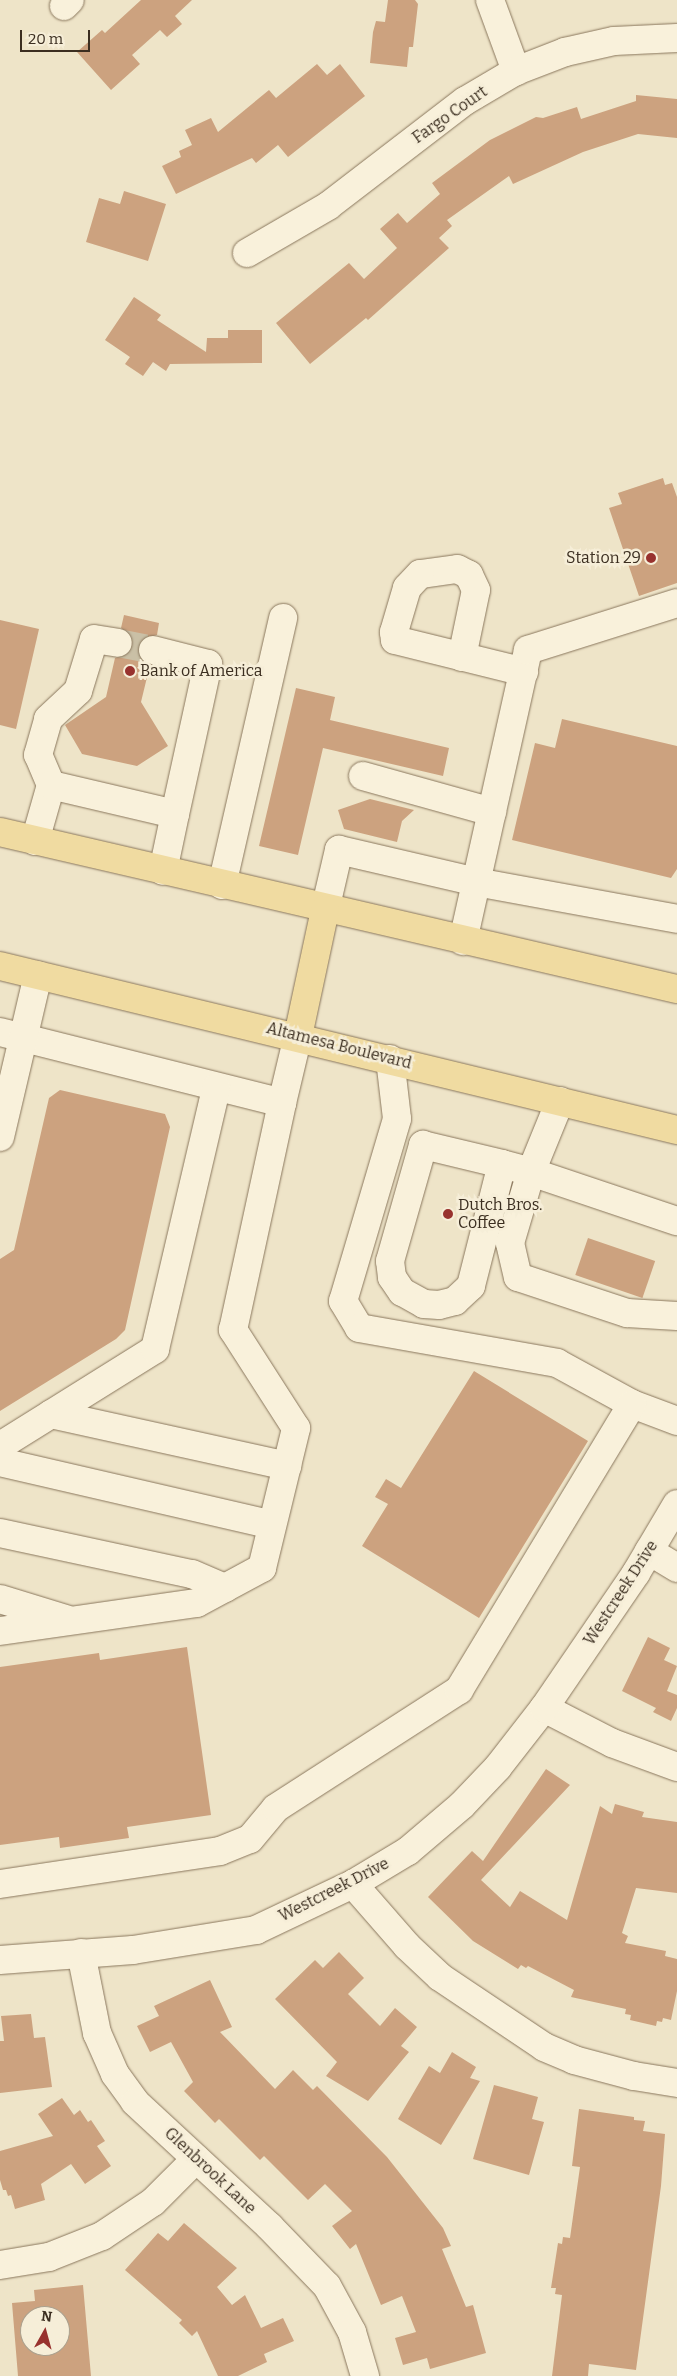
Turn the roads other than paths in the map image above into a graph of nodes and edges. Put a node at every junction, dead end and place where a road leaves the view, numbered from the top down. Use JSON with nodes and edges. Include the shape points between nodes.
{"nodes":[{"id":1,"x":490,"y":0,"type":"edge"},
{"id":2,"x":677,"y":38,"type":"edge"},
{"id":3,"x":516,"y":71,"type":"junction"},
{"id":4,"x":247,"y":253,"type":"dead end"},
{"id":5,"x":677,"y":604,"type":"edge"},
{"id":6,"x":283,"y":618,"type":"dead end"},
{"id":7,"x":118,"y":643,"type":"tunnel mouth"},
{"id":8,"x":153,"y":650,"type":"tunnel mouth"},
{"id":9,"x":462,"y":656,"type":"dead end"},
{"id":10,"x":524,"y":672,"type":"junction"},
{"id":11,"x":363,"y":776,"type":"dead end"},
{"id":12,"x":50,"y":785,"type":"junction"},
{"id":13,"x":492,"y":812,"type":"junction"},
{"id":14,"x":175,"y":814,"type":"junction"},
{"id":15,"x":0,"y":832,"type":"edge"},
{"id":16,"x":35,"y":840,"type":"junction"},
{"id":17,"x":163,"y":871,"type":"junction"},
{"id":18,"x":476,"y":882,"type":"junction"},
{"id":19,"x":222,"y":885,"type":"junction"},
{"id":20,"x":325,"y":910,"type":"junction"},
{"id":21,"x":677,"y":919,"type":"edge"},
{"id":22,"x":463,"y":941,"type":"junction"},
{"id":23,"x":0,"y":966,"type":"edge"},
{"id":24,"x":38,"y":975,"type":"junction"},
{"id":25,"x":677,"y":989,"type":"edge"},
{"id":26,"x":11,"y":1035,"type":"edge"},
{"id":27,"x":298,"y":1036,"type":"junction"},
{"id":28,"x":390,"y":1059,"type":"junction"},
{"id":29,"x":216,"y":1088,"type":"junction"},
{"id":30,"x":560,"y":1101,"type":"junction"},
{"id":31,"x":282,"y":1103,"type":"junction"},
{"id":32,"x":677,"y":1130,"type":"edge"},
{"id":33,"x":0,"y":1137,"type":"edge"},
{"id":34,"x":502,"y":1164,"type":"junction"},
{"id":35,"x":531,"y":1172,"type":"junction"},
{"id":36,"x":677,"y":1221,"type":"edge"},
{"id":37,"x":677,"y":1316,"type":"edge"},
{"id":38,"x":632,"y":1404,"type":"junction"},
{"id":39,"x":51,"y":1414,"type":"junction"},
{"id":40,"x":677,"y":1421,"type":"edge"},
{"id":41,"x":0,"y":1446,"type":"edge"},
{"id":42,"x":0,"y":1462,"type":"edge"},
{"id":43,"x":287,"y":1466,"type":"junction"},
{"id":44,"x":677,"y":1504,"type":"edge"},
{"id":45,"x":272,"y":1525,"type":"junction"},
{"id":46,"x":0,"y":1533,"type":"edge"},
{"id":47,"x":649,"y":1550,"type":"junction"},
{"id":48,"x":677,"y":1568,"type":"edge"},
{"id":49,"x":225,"y":1588,"type":"junction"},
{"id":50,"x":0,"y":1599,"type":"edge"},
{"id":51,"x":73,"y":1621,"type":"junction"},
{"id":52,"x":0,"y":1632,"type":"edge"},
{"id":53,"x":544,"y":1708,"type":"junction"},
{"id":54,"x":677,"y":1767,"type":"edge"},
{"id":55,"x":0,"y":1884,"type":"edge"},
{"id":56,"x":353,"y":1884,"type":"junction"},
{"id":57,"x":81,"y":1953,"type":"junction"},
{"id":58,"x":0,"y":1960,"type":"edge"},
{"id":59,"x":677,"y":2083,"type":"edge"},
{"id":60,"x":196,"y":2158,"type":"junction"},
{"id":61,"x":0,"y":2266,"type":"edge"},
{"id":62,"x":365,"y":2376,"type":"edge"}],
"edges":[{"from":1,"to":3,"type":"street"},
{"from":2,"to":3,"type":"street","name":"Fargo Court","via":[[614,41],[565,52]]},
{"from":3,"to":4,"type":"street","name":"Fargo Court","via":[[465,101],[328,206]]},
{"from":5,"to":10,"type":"street","via":[[528,650]]},
{"from":6,"to":19,"type":"street"},
{"from":7,"to":12,"type":"street","via":[[94,639],[78,691],[48,719],[38,756]]},
{"from":8,"to":14,"type":"street","via":[[208,664]]},
{"from":9,"to":10,"type":"street"},
{"from":10,"to":13,"type":"street"},
{"from":11,"to":13,"type":"street"},
{"from":12,"to":14,"type":"street"},
{"from":12,"to":16,"type":"street"},
{"from":13,"to":18,"type":"street"},
{"from":14,"to":17,"type":"street"},
{"from":15,"to":16,"type":"main road"},
{"from":16,"to":17,"type":"main road"},
{"from":17,"to":19,"type":"main road"},
{"from":18,"to":20,"type":"street","via":[[339,850]]},
{"from":18,"to":21,"type":"street"},
{"from":18,"to":22,"type":"street"},
{"from":19,"to":20,"type":"main road"},
{"from":20,"to":22,"type":"main road"},
{"from":20,"to":27,"type":"main road"},
{"from":22,"to":25,"type":"main road"},
{"from":23,"to":24,"type":"main road","name":"Altamesa Boulevard"},
{"from":24,"to":26,"type":"street"},
{"from":24,"to":27,"type":"main road","name":"Altamesa Boulevard"},
{"from":26,"to":29,"type":"street"},
{"from":26,"to":33,"type":"street"},
{"from":27,"to":28,"type":"main road","name":"Altamesa Boulevard"},
{"from":27,"to":31,"type":"street"},
{"from":28,"to":30,"type":"main road","name":"Altamesa Boulevard"},
{"from":28,"to":38,"type":"street","via":[[397,1119],[343,1301],[359,1328],[557,1363]]},
{"from":29,"to":31,"type":"street"},
{"from":29,"to":39,"type":"street","via":[[155,1349]]},
{"from":30,"to":32,"type":"main road","name":"Altamesa Boulevard"},
{"from":30,"to":35,"type":"street"},
{"from":31,"to":43,"type":"street","via":[[233,1330],[296,1428]]},
{"from":34,"to":34,"type":"street","via":[[428,1146],[407,1246],[406,1264],[413,1278],[439,1287],[461,1278],[479,1254]]},
{"from":34,"to":35,"type":"street"},
{"from":35,"to":36,"type":"street"},
{"from":35,"to":37,"type":"street","via":[[510,1243],[518,1277],[627,1312]]},
{"from":38,"to":40,"type":"street"},
{"from":38,"to":55,"type":"street","via":[[459,1690],[276,1808],[250,1839],[220,1851]]},
{"from":39,"to":41,"type":"street"},
{"from":39,"to":43,"type":"street"},
{"from":42,"to":45,"type":"street"},
{"from":43,"to":45,"type":"street"},
{"from":44,"to":47,"type":"street","name":"Westcreek Drive"},
{"from":45,"to":49,"type":"street","via":[[262,1568]]},
{"from":46,"to":49,"type":"street","via":[[192,1574]]},
{"from":47,"to":48,"type":"street"},
{"from":47,"to":53,"type":"street","name":"Westcreek Drive"},
{"from":49,"to":51,"type":"street","via":[[197,1603]]},
{"from":50,"to":51,"type":"street"},
{"from":51,"to":52,"type":"street"},
{"from":53,"to":54,"type":"street","via":[[612,1743]]},
{"from":53,"to":56,"type":"street","name":"Westcreek Drive","via":[[498,1768],[462,1805],[408,1850]]},
{"from":56,"to":57,"type":"street","name":"Westcreek Drive","via":[[256,1930],[133,1950]]},
{"from":56,"to":59,"type":"street","via":[[407,1946],[440,1977],[544,2047],[574,2060]]},
{"from":57,"to":58,"type":"street","name":"Westcreek Drive"},
{"from":57,"to":60,"type":"street","name":"Glenbrook Lane","via":[[96,2033],[114,2074],[135,2102]]},
{"from":60,"to":61,"type":"street","via":[[152,2202],[102,2236],[49,2257]]},
{"from":60,"to":62,"type":"street","name":"Glenbrook Lane","via":[[327,2286],[352,2332]]}]}
